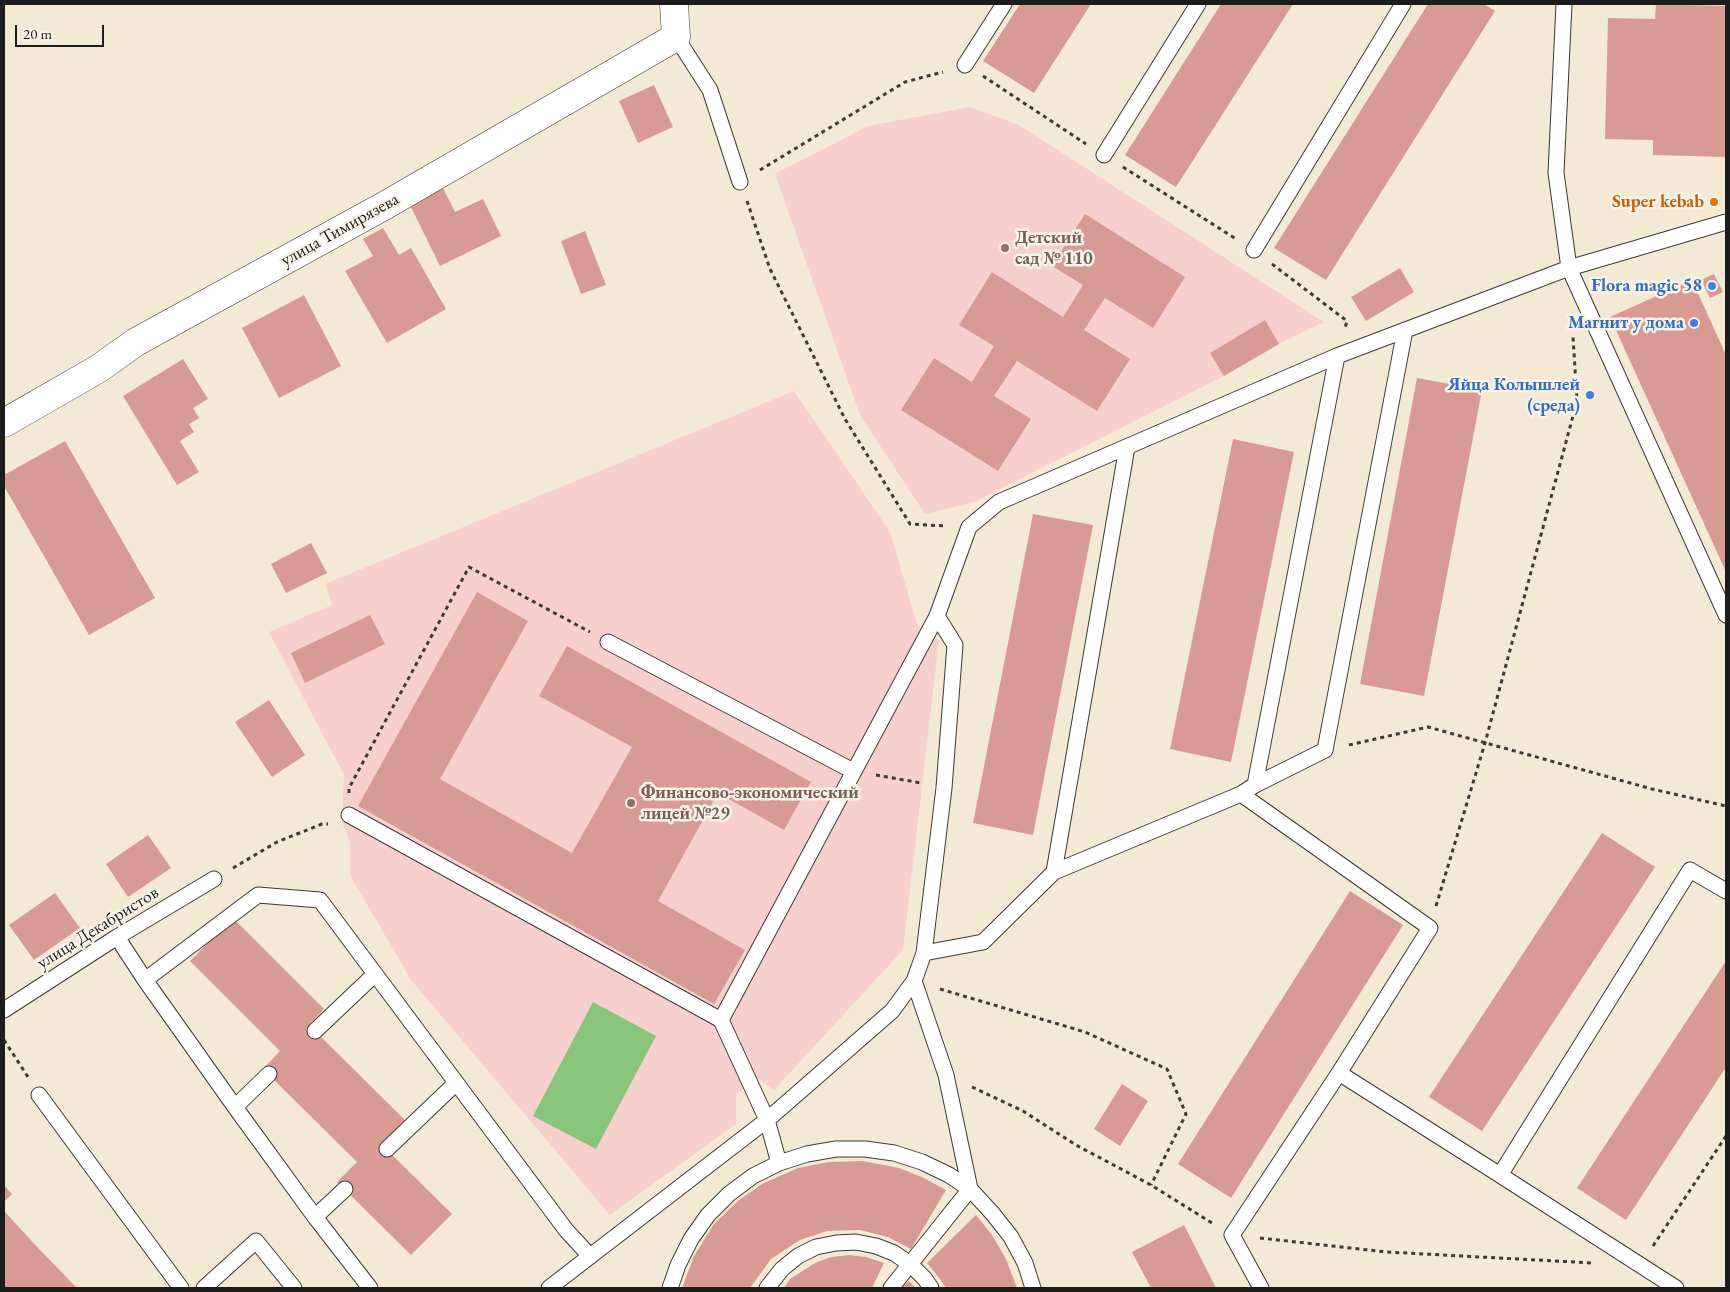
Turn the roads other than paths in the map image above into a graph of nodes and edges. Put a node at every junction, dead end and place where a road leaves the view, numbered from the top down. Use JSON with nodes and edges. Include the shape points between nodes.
{"nodes":[{"id":1,"x":674,"y":4,"type":"edge"},
{"id":2,"x":1004,"y":4,"type":"edge"},
{"id":3,"x":1198,"y":4,"type":"edge"},
{"id":4,"x":1402,"y":4,"type":"edge"},
{"id":5,"x":1564,"y":4,"type":"edge"},
{"id":6,"x":676,"y":37,"type":"junction"},
{"id":7,"x":966,"y":65,"type":"road end"},
{"id":8,"x":1104,"y":155,"type":"dead end"},
{"id":9,"x":740,"y":182,"type":"road end"},
{"id":10,"x":1726,"y":222,"type":"edge"},
{"id":11,"x":1254,"y":250,"type":"road end"},
{"id":12,"x":1569,"y":268,"type":"junction"},
{"id":13,"x":1406,"y":330,"type":"junction"},
{"id":14,"x":1337,"y":356,"type":"junction"},
{"id":15,"x":4,"y":422,"type":"edge"},
{"id":16,"x":1127,"y":447,"type":"junction"},
{"id":17,"x":1726,"y":615,"type":"edge"},
{"id":18,"x":937,"y":616,"type":"junction"},
{"id":19,"x":608,"y":642,"type":"road end"},
{"id":20,"x":853,"y":771,"type":"junction"},
{"id":21,"x":1255,"y":785,"type":"junction"},
{"id":22,"x":1241,"y":794,"type":"junction"},
{"id":23,"x":350,"y":815,"type":"road end"},
{"id":24,"x":1054,"y":872,"type":"junction"},
{"id":25,"x":214,"y":879,"type":"road end"},
{"id":26,"x":1726,"y":891,"type":"edge"},
{"id":27,"x":118,"y":937,"type":"junction"},
{"id":28,"x":924,"y":953,"type":"junction"},
{"id":29,"x":374,"y":975,"type":"junction"},
{"id":30,"x":145,"y":980,"type":"junction"},
{"id":31,"x":914,"y":982,"type":"junction"},
{"id":32,"x":4,"y":1010,"type":"edge"},
{"id":33,"x":721,"y":1020,"type":"junction"},
{"id":34,"x":314,"y":1031,"type":"dead end"},
{"id":35,"x":1339,"y":1073,"type":"junction"},
{"id":36,"x":269,"y":1074,"type":"dead end"},
{"id":37,"x":456,"y":1084,"type":"junction"},
{"id":38,"x":39,"y":1095,"type":"road end"},
{"id":39,"x":235,"y":1107,"type":"junction"},
{"id":40,"x":766,"y":1120,"type":"junction"},
{"id":41,"x":386,"y":1149,"type":"dead end"},
{"id":42,"x":778,"y":1163,"type":"junction"},
{"id":43,"x":1500,"y":1175,"type":"junction"},
{"id":44,"x":344,"y":1189,"type":"dead end"},
{"id":45,"x":970,"y":1190,"type":"junction"},
{"id":46,"x":315,"y":1217,"type":"junction"},
{"id":47,"x":590,"y":1256,"type":"junction"},
{"id":48,"x":910,"y":1264,"type":"junction"},
{"id":49,"x":180,"y":1288,"type":"edge"},
{"id":50,"x":204,"y":1288,"type":"edge"},
{"id":51,"x":294,"y":1288,"type":"edge"},
{"id":52,"x":370,"y":1288,"type":"edge"},
{"id":53,"x":550,"y":1288,"type":"edge"},
{"id":54,"x":670,"y":1288,"type":"edge"},
{"id":55,"x":767,"y":1288,"type":"edge"},
{"id":56,"x":891,"y":1288,"type":"edge"},
{"id":57,"x":931,"y":1288,"type":"edge"},
{"id":58,"x":1033,"y":1288,"type":"edge"},
{"id":59,"x":1261,"y":1288,"type":"edge"},
{"id":60,"x":1676,"y":1288,"type":"edge"}],
"edges":[{"from":1,"to":6,"type":"street"},
{"from":2,"to":7,"type":"lane"},
{"from":3,"to":8,"type":"lane"},
{"from":4,"to":11,"type":"lane"},
{"from":5,"to":12,"type":"lane","via":[[1556,174]]},
{"from":6,"to":9,"type":"lane","via":[[710,90]]},
{"from":6,"to":15,"type":"street","name":"улица Тимирязева","via":[[384,206],[136,342],[98,369]]},
{"from":10,"to":12,"type":"lane"},
{"from":12,"to":13,"type":"lane"},
{"from":12,"to":17,"type":"lane"},
{"from":13,"to":14,"type":"lane"},
{"from":13,"to":21,"type":"lane","via":[[1325,750]]},
{"from":14,"to":16,"type":"lane"},
{"from":14,"to":21,"type":"lane"},
{"from":16,"to":18,"type":"lane","via":[[999,502],[969,527]]},
{"from":16,"to":24,"type":"lane"},
{"from":18,"to":20,"type":"lane"},
{"from":18,"to":28,"type":"lane","via":[[955,645],[944,788]]},
{"from":19,"to":20,"type":"lane"},
{"from":20,"to":33,"type":"lane"},
{"from":21,"to":22,"type":"lane"},
{"from":22,"to":24,"type":"lane"},
{"from":22,"to":35,"type":"lane","via":[[1430,928]]},
{"from":23,"to":33,"type":"lane"},
{"from":24,"to":28,"type":"lane","via":[[983,942]]},
{"from":25,"to":27,"type":"lane","name":"улица Декабристов"},
{"from":26,"to":43,"type":"lane","via":[[1690,870]]},
{"from":27,"to":30,"type":"lane"},
{"from":27,"to":32,"type":"lane","name":"улица Декабристов"},
{"from":28,"to":31,"type":"lane"},
{"from":29,"to":30,"type":"lane","via":[[320,900],[258,895]]},
{"from":29,"to":34,"type":"lane"},
{"from":29,"to":37,"type":"lane"},
{"from":30,"to":39,"type":"lane"},
{"from":31,"to":40,"type":"lane","via":[[892,1011]]},
{"from":31,"to":45,"type":"lane","via":[[946,1075]]},
{"from":33,"to":40,"type":"lane"},
{"from":35,"to":43,"type":"lane"},
{"from":35,"to":59,"type":"lane","via":[[1232,1235]]},
{"from":36,"to":39,"type":"lane"},
{"from":37,"to":41,"type":"lane"},
{"from":37,"to":47,"type":"lane","via":[[566,1230]]},
{"from":38,"to":49,"type":"lane"},
{"from":39,"to":46,"type":"lane"},
{"from":40,"to":42,"type":"lane"},
{"from":40,"to":47,"type":"lane"},
{"from":42,"to":45,"type":"lane","via":[[836,1149],[865,1149],[922,1162]]},
{"from":42,"to":54,"type":"lane","via":[[753,1176],[708,1215],[691,1239]]},
{"from":43,"to":60,"type":"lane"},
{"from":44,"to":46,"type":"lane"},
{"from":45,"to":48,"type":"lane"},
{"from":45,"to":58,"type":"lane","via":[[1011,1237]]},
{"from":46,"to":52,"type":"lane"},
{"from":47,"to":53,"type":"lane"},
{"from":48,"to":55,"type":"lane","via":[[876,1246],[836,1243],[798,1256]]},
{"from":48,"to":56,"type":"lane"},
{"from":48,"to":57,"type":"lane"},
{"from":50,"to":51,"type":"lane","via":[[256,1241]]}]}
